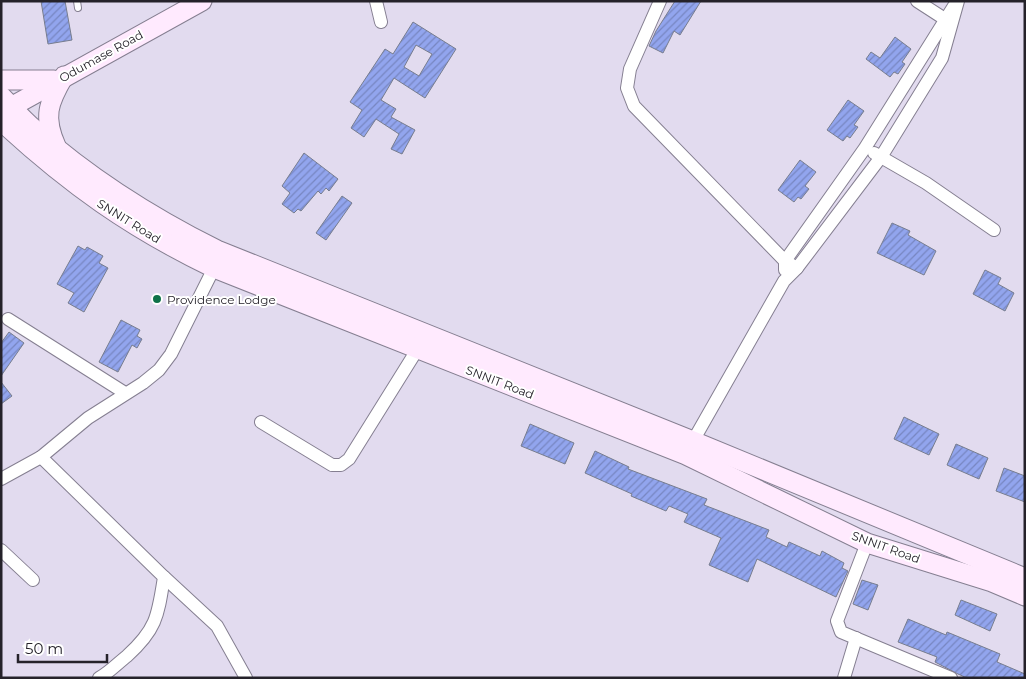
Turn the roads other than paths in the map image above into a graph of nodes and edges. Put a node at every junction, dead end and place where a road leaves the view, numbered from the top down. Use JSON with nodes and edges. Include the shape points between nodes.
{"nodes":[{"id":1,"x":376,"y":1,"type":"edge"},
{"id":2,"x":660,"y":1,"type":"edge"},
{"id":3,"x":918,"y":1,"type":"edge"},
{"id":4,"x":957,"y":1,"type":"edge"},
{"id":5,"x":192,"y":4,"type":"edge"},
{"id":6,"x":381,"y":22,"type":"dead end"},
{"id":7,"x":950,"y":22,"type":"junction"},
{"id":8,"x":61,"y":78,"type":"junction"},
{"id":9,"x":1,"y":80,"type":"edge"},
{"id":10,"x":4,"y":109,"type":"edge"},
{"id":11,"x":1,"y":136,"type":"edge"},
{"id":12,"x":865,"y":148,"type":"junction"},
{"id":13,"x":30,"y":149,"type":"junction"},
{"id":14,"x":58,"y":149,"type":"junction"},
{"id":15,"x":880,"y":157,"type":"junction"},
{"id":16,"x":994,"y":230,"type":"dead end"},
{"id":17,"x":785,"y":261,"type":"junction"},
{"id":18,"x":214,"y":268,"type":"junction"},
{"id":19,"x":797,"y":268,"type":"junction"},
{"id":20,"x":784,"y":280,"type":"junction"},
{"id":21,"x":8,"y":319,"type":"dead end"},
{"id":22,"x":417,"y":350,"type":"junction"},
{"id":23,"x":476,"y":363,"type":"junction"},
{"id":24,"x":506,"y":375,"type":"junction"},
{"id":25,"x":125,"y":393,"type":"junction"},
{"id":26,"x":261,"y":422,"type":"dead end"},
{"id":27,"x":693,"y":441,"type":"junction"},
{"id":28,"x":41,"y":457,"type":"junction"},
{"id":29,"x":1,"y":479,"type":"edge"},
{"id":30,"x":867,"y":543,"type":"junction"},
{"id":31,"x":1,"y":550,"type":"edge"},
{"id":32,"x":995,"y":574,"type":"junction"},
{"id":33,"x":164,"y":577,"type":"junction"},
{"id":34,"x":33,"y":580,"type":"dead end"},
{"id":35,"x":1021,"y":585,"type":"edge"},
{"id":36,"x":856,"y":638,"type":"junction"},
{"id":37,"x":105,"y":676,"type":"edge"},
{"id":38,"x":246,"y":678,"type":"edge"},
{"id":39,"x":844,"y":678,"type":"edge"},
{"id":40,"x":951,"y":678,"type":"edge"}],
"edges":[{"from":1,"to":6,"type":"street"},
{"from":2,"to":17,"type":"street","via":[[630,69],[627,88],[634,106]]},
{"from":3,"to":7,"type":"street"},
{"from":4,"to":7,"type":"street"},
{"from":5,"to":8,"type":"street","name":"Odumase Road"},
{"from":7,"to":12,"type":"street"},
{"from":7,"to":15,"type":"street","via":[[942,58]]},
{"from":8,"to":9,"type":"street"},
{"from":8,"to":10,"type":"street","name":"Odumase Road"},
{"from":8,"to":14,"type":"street","via":[[48,112],[48,124]]},
{"from":10,"to":13,"type":"street","name":"SNNIT Road"},
{"from":10,"to":14,"type":"street","name":"SNNIT Road"},
{"from":11,"to":13,"type":"street"},
{"from":12,"to":15,"type":"street"},
{"from":12,"to":17,"type":"street"},
{"from":13,"to":18,"type":"street","name":"SNNIT Road","via":[[104,207]]},
{"from":14,"to":23,"type":"street","name":"SNNIT Road","via":[[114,192],[216,250]]},
{"from":15,"to":16,"type":"street","via":[[926,183]]},
{"from":15,"to":19,"type":"street"},
{"from":17,"to":19,"type":"street"},
{"from":17,"to":20,"type":"street"},
{"from":18,"to":22,"type":"street","name":"SNNIT Road"},
{"from":18,"to":25,"type":"street","via":[[171,354],[159,370]]},
{"from":19,"to":20,"type":"street"},
{"from":20,"to":27,"type":"street"},
{"from":21,"to":25,"type":"street"},
{"from":22,"to":23,"type":"street","name":"SNNIT Road"},
{"from":22,"to":26,"type":"street","via":[[348,459],[341,465],[332,465]]},
{"from":23,"to":24,"type":"street","name":"SNNIT Road"},
{"from":24,"to":27,"type":"street","name":"SNNIT Road"},
{"from":24,"to":30,"type":"street","name":"SNNIT Road","via":[[686,455]]},
{"from":25,"to":28,"type":"street","via":[[88,418]]},
{"from":27,"to":32,"type":"street","name":"SNNIT Road"},
{"from":28,"to":29,"type":"street"},
{"from":28,"to":33,"type":"street"},
{"from":30,"to":32,"type":"street","name":"SNNIT Road"},
{"from":30,"to":36,"type":"street","via":[[837,621],[841,632]]},
{"from":31,"to":34,"type":"street"},
{"from":32,"to":35,"type":"street","name":"SNNIT Road"},
{"from":33,"to":37,"type":"street","via":[[153,627],[145,640]]},
{"from":33,"to":38,"type":"street","via":[[217,626]]},
{"from":36,"to":39,"type":"street"},
{"from":36,"to":40,"type":"street"}]}
